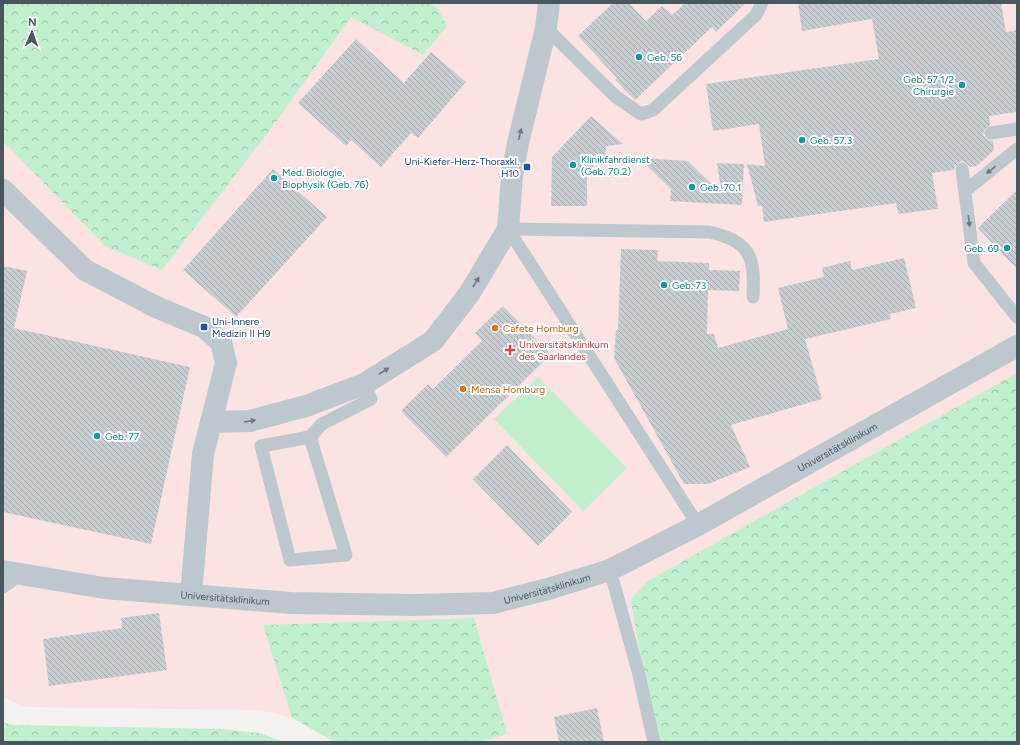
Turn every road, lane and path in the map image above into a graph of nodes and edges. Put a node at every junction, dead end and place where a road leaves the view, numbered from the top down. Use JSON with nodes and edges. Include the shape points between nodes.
{"nodes":[{"id":1,"x":549,"y":3,"type":"edge"},
{"id":2,"x":762,"y":3,"type":"edge"},
{"id":3,"x":546,"y":28,"type":"junction"},
{"id":4,"x":1017,"y":129,"type":"edge"},
{"id":5,"x":991,"y":133,"type":"dead end"},
{"id":6,"x":1017,"y":149,"type":"edge"},
{"id":7,"x":962,"y":168,"type":"dead end"},
{"id":8,"x":3,"y":190,"type":"edge"},
{"id":9,"x":965,"y":191,"type":"junction"},
{"id":10,"x":508,"y":229,"type":"junction"},
{"id":11,"x":753,"y":297,"type":"dead end"},
{"id":12,"x":1017,"y":317,"type":"edge"},
{"id":13,"x":1017,"y":346,"type":"edge"},
{"id":14,"x":364,"y":384,"type":"junction"},
{"id":15,"x":211,"y":422,"type":"junction"},
{"id":16,"x":310,"y":437,"type":"junction"},
{"id":17,"x":698,"y":525,"type":"junction"},
{"id":18,"x":610,"y":570,"type":"junction"},
{"id":19,"x":9,"y":578,"type":"edge"},
{"id":20,"x":191,"y":595,"type":"junction"},
{"id":21,"x":654,"y":742,"type":"edge"}],
"edges":[{"from":1,"to":3,"type":"street"},
{"from":2,"to":3,"type":"lane","via":[[756,15],[653,110],[641,114],[616,97]]},
{"from":10,"to":3,"type":"street","one_way":true,"via":[[512,176],[518,143]]},
{"from":4,"to":5,"type":"lane"},
{"from":6,"to":9,"type":"lane","one_way":true},
{"from":7,"to":9,"type":"lane"},
{"from":8,"to":15,"type":"street","via":[[85,270],[156,307],[204,327],[221,342],[226,363]]},
{"from":9,"to":12,"type":"lane","one_way":true,"via":[[974,263]]},
{"from":10,"to":11,"type":"lane","via":[[709,232],[727,236],[740,244],[752,259]]},
{"from":14,"to":10,"type":"street","one_way":true,"via":[[433,341],[469,294]]},
{"from":10,"to":17,"type":"lane"},
{"from":13,"to":17,"type":"street","name":"Universitätsklinikum"},
{"from":15,"to":14,"type":"street","one_way":true,"via":[[250,422],[306,406]]},
{"from":14,"to":16,"type":"lane","via":[[371,399],[322,424]]},
{"from":15,"to":20,"type":"street","via":[[203,454]]},
{"from":16,"to":16,"type":"lane","via":[[261,446],[290,560],[346,555]]},
{"from":17,"to":18,"type":"street","name":"Universitätsklinikum"},
{"from":18,"to":20,"type":"street","name":"Universitätsklinikum","via":[[492,603],[299,603]]},
{"from":18,"to":21,"type":"lane","via":[[638,670]]},
{"from":19,"to":20,"type":"street","name":"Universitätsklinikum"}]}
